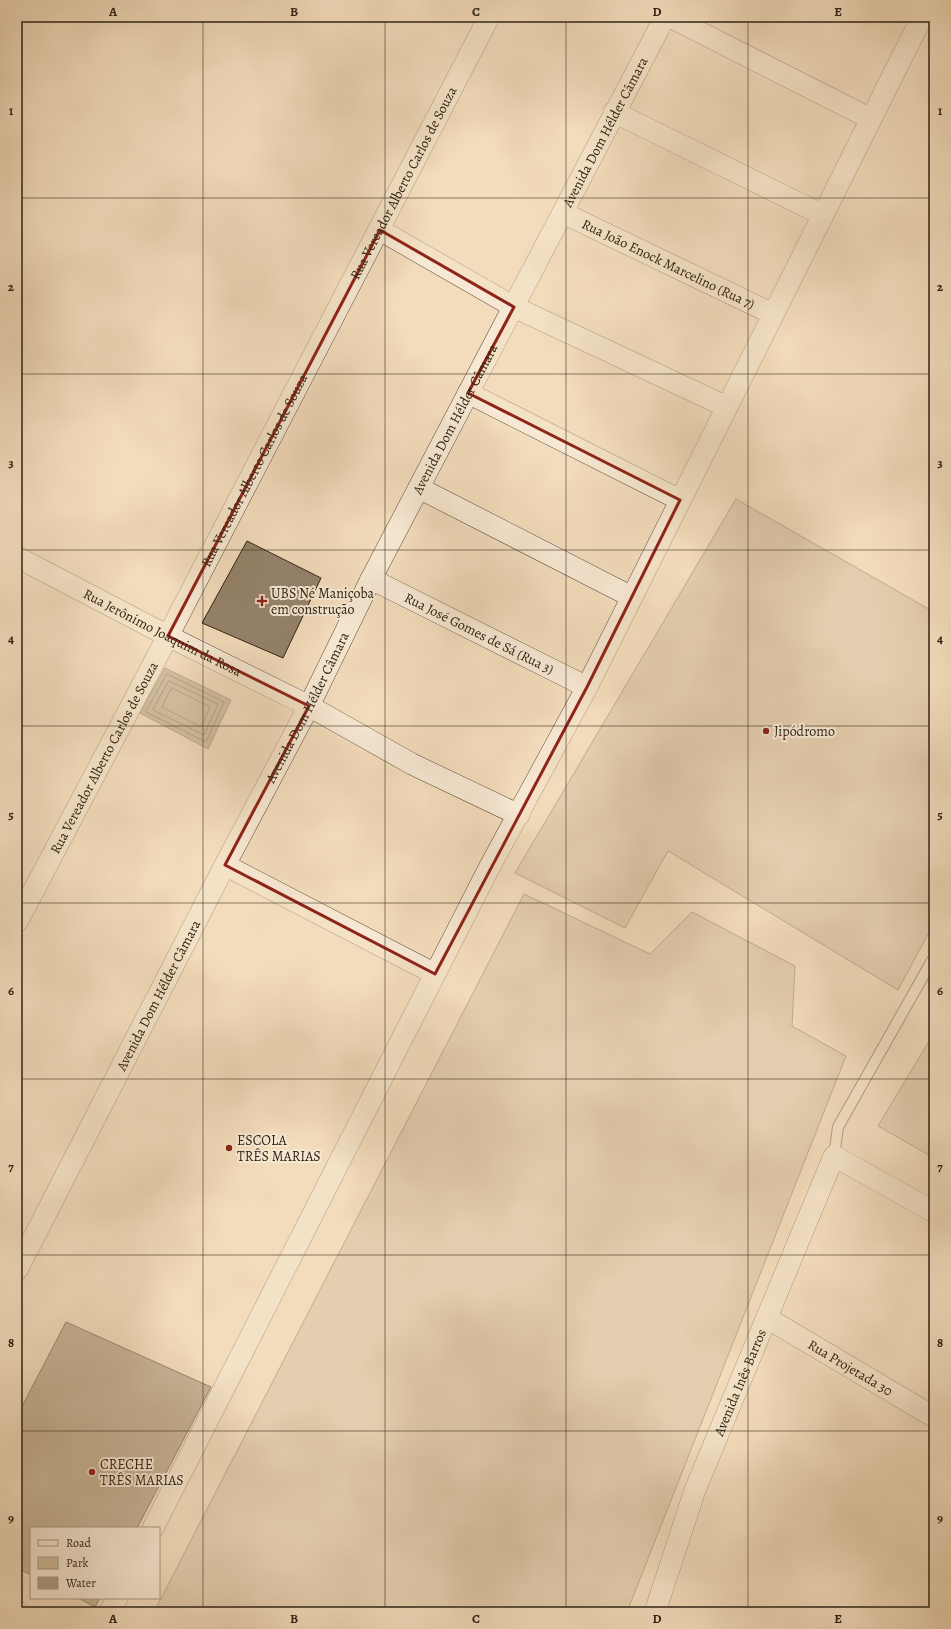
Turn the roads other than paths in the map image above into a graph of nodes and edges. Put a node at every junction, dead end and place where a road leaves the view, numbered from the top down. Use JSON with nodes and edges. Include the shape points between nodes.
{"nodes":[{"id":1,"x":489,"y":17,"type":"edge"},
{"id":2,"x":665,"y":17,"type":"edge"},
{"id":3,"x":670,"y":17,"type":"edge"},
{"id":4,"x":915,"y":19,"type":"edge"},
{"id":5,"x":614,"y":112,"type":"junction"},
{"id":6,"x":871,"y":119,"type":"junction"},
{"id":7,"x":563,"y":213,"type":"junction"},
{"id":8,"x":823,"y":215,"type":"junction"},
{"id":9,"x":380,"y":230,"type":"junction"},
{"id":10,"x":514,"y":307,"type":"junction"},
{"id":11,"x":774,"y":314,"type":"junction"},
{"id":12,"x":468,"y":393,"type":"junction"},
{"id":13,"x":727,"y":407,"type":"junction"},
{"id":14,"x":419,"y":488,"type":"junction"},
{"id":15,"x":680,"y":500,"type":"junction"},
{"id":16,"x":17,"y":557,"type":"edge"},
{"id":17,"x":371,"y":579,"type":"junction"},
{"id":18,"x":632,"y":597,"type":"junction"},
{"id":19,"x":168,"y":636,"type":"junction"},
{"id":20,"x":587,"y":687,"type":"junction"},
{"id":21,"x":309,"y":706,"type":"junction"},
{"id":22,"x":519,"y":815,"type":"junction"},
{"id":23,"x":225,"y":864,"type":"junction"},
{"id":24,"x":17,"y":922,"type":"edge"},
{"id":25,"x":934,"y":957,"type":"edge"},
{"id":26,"x":435,"y":974,"type":"junction"},
{"id":27,"x":834,"y":1156,"type":"junction"},
{"id":28,"x":934,"y":1212,"type":"edge"},
{"id":29,"x":17,"y":1270,"type":"edge"},
{"id":30,"x":767,"y":1318,"type":"junction"},
{"id":31,"x":934,"y":1417,"type":"edge"},
{"id":32,"x":154,"y":1527,"type":"edge"},
{"id":33,"x":116,"y":1599,"type":"edge"},
{"id":34,"x":110,"y":1612,"type":"edge"},
{"id":35,"x":655,"y":1612,"type":"edge"}],
"edges":[{"from":1,"to":9,"type":"street","name":"Rua Vereador Alberto Carlos de Souza"},
{"from":2,"to":5,"type":"street","name":"Avenida Dom Hélder Câmara"},
{"from":3,"to":6,"type":"street"},
{"from":4,"to":6,"type":"street"},
{"from":5,"to":7,"type":"street","name":"Avenida Dom Hélder Câmara"},
{"from":5,"to":8,"type":"street"},
{"from":6,"to":8,"type":"street"},
{"from":7,"to":10,"type":"street","name":"Avenida Dom Hélder Câmara"},
{"from":7,"to":11,"type":"street","name":"Rua João Enock Marcelino (Rua 7)"},
{"from":8,"to":11,"type":"street"},
{"from":9,"to":10,"type":"street"},
{"from":9,"to":19,"type":"street","name":"Rua Vereador Alberto Carlos de Souza"},
{"from":10,"to":12,"type":"street","name":"Avenida Dom Hélder Câmara"},
{"from":10,"to":13,"type":"street"},
{"from":11,"to":13,"type":"street"},
{"from":12,"to":14,"type":"street","name":"Avenida Dom Hélder Câmara"},
{"from":12,"to":15,"type":"street"},
{"from":13,"to":15,"type":"street"},
{"from":14,"to":17,"type":"street","name":"Avenida Dom Hélder Câmara"},
{"from":14,"to":18,"type":"street"},
{"from":15,"to":18,"type":"street"},
{"from":16,"to":19,"type":"street","name":"Rua Jerônimo Joaquim da Rosa"},
{"from":17,"to":20,"type":"street","name":"Rua José Gomes de Sá (Rua 3)"},
{"from":17,"to":21,"type":"street","name":"Avenida Dom Hélder Câmara"},
{"from":18,"to":20,"type":"street"},
{"from":19,"to":21,"type":"street","name":"Rua Jerônimo Joaquim da Rosa"},
{"from":19,"to":24,"type":"street","name":"Rua Vereador Alberto Carlos de Souza"},
{"from":20,"to":22,"type":"street"},
{"from":21,"to":22,"type":"street","name":"Rua Jerônimo Joaquim da Rosa","via":[[412,764]]},
{"from":21,"to":23,"type":"street","name":"Avenida Dom Hélder Câmara"},
{"from":22,"to":26,"type":"street"},
{"from":23,"to":26,"type":"street"},
{"from":23,"to":29,"type":"street","name":"Avenida Dom Hélder Câmara"},
{"from":25,"to":27,"type":"lane","via":[[838,1127]]},
{"from":26,"to":32,"type":"street"},
{"from":27,"to":28,"type":"street"},
{"from":27,"to":30,"type":"street","name":"Avenida Inês Barros"},
{"from":30,"to":31,"type":"street","name":"Rua Projetada 30"},
{"from":30,"to":35,"type":"street","name":"Avenida Inês Barros","via":[[695,1490]]},
{"from":33,"to":34,"type":"street"}]}
